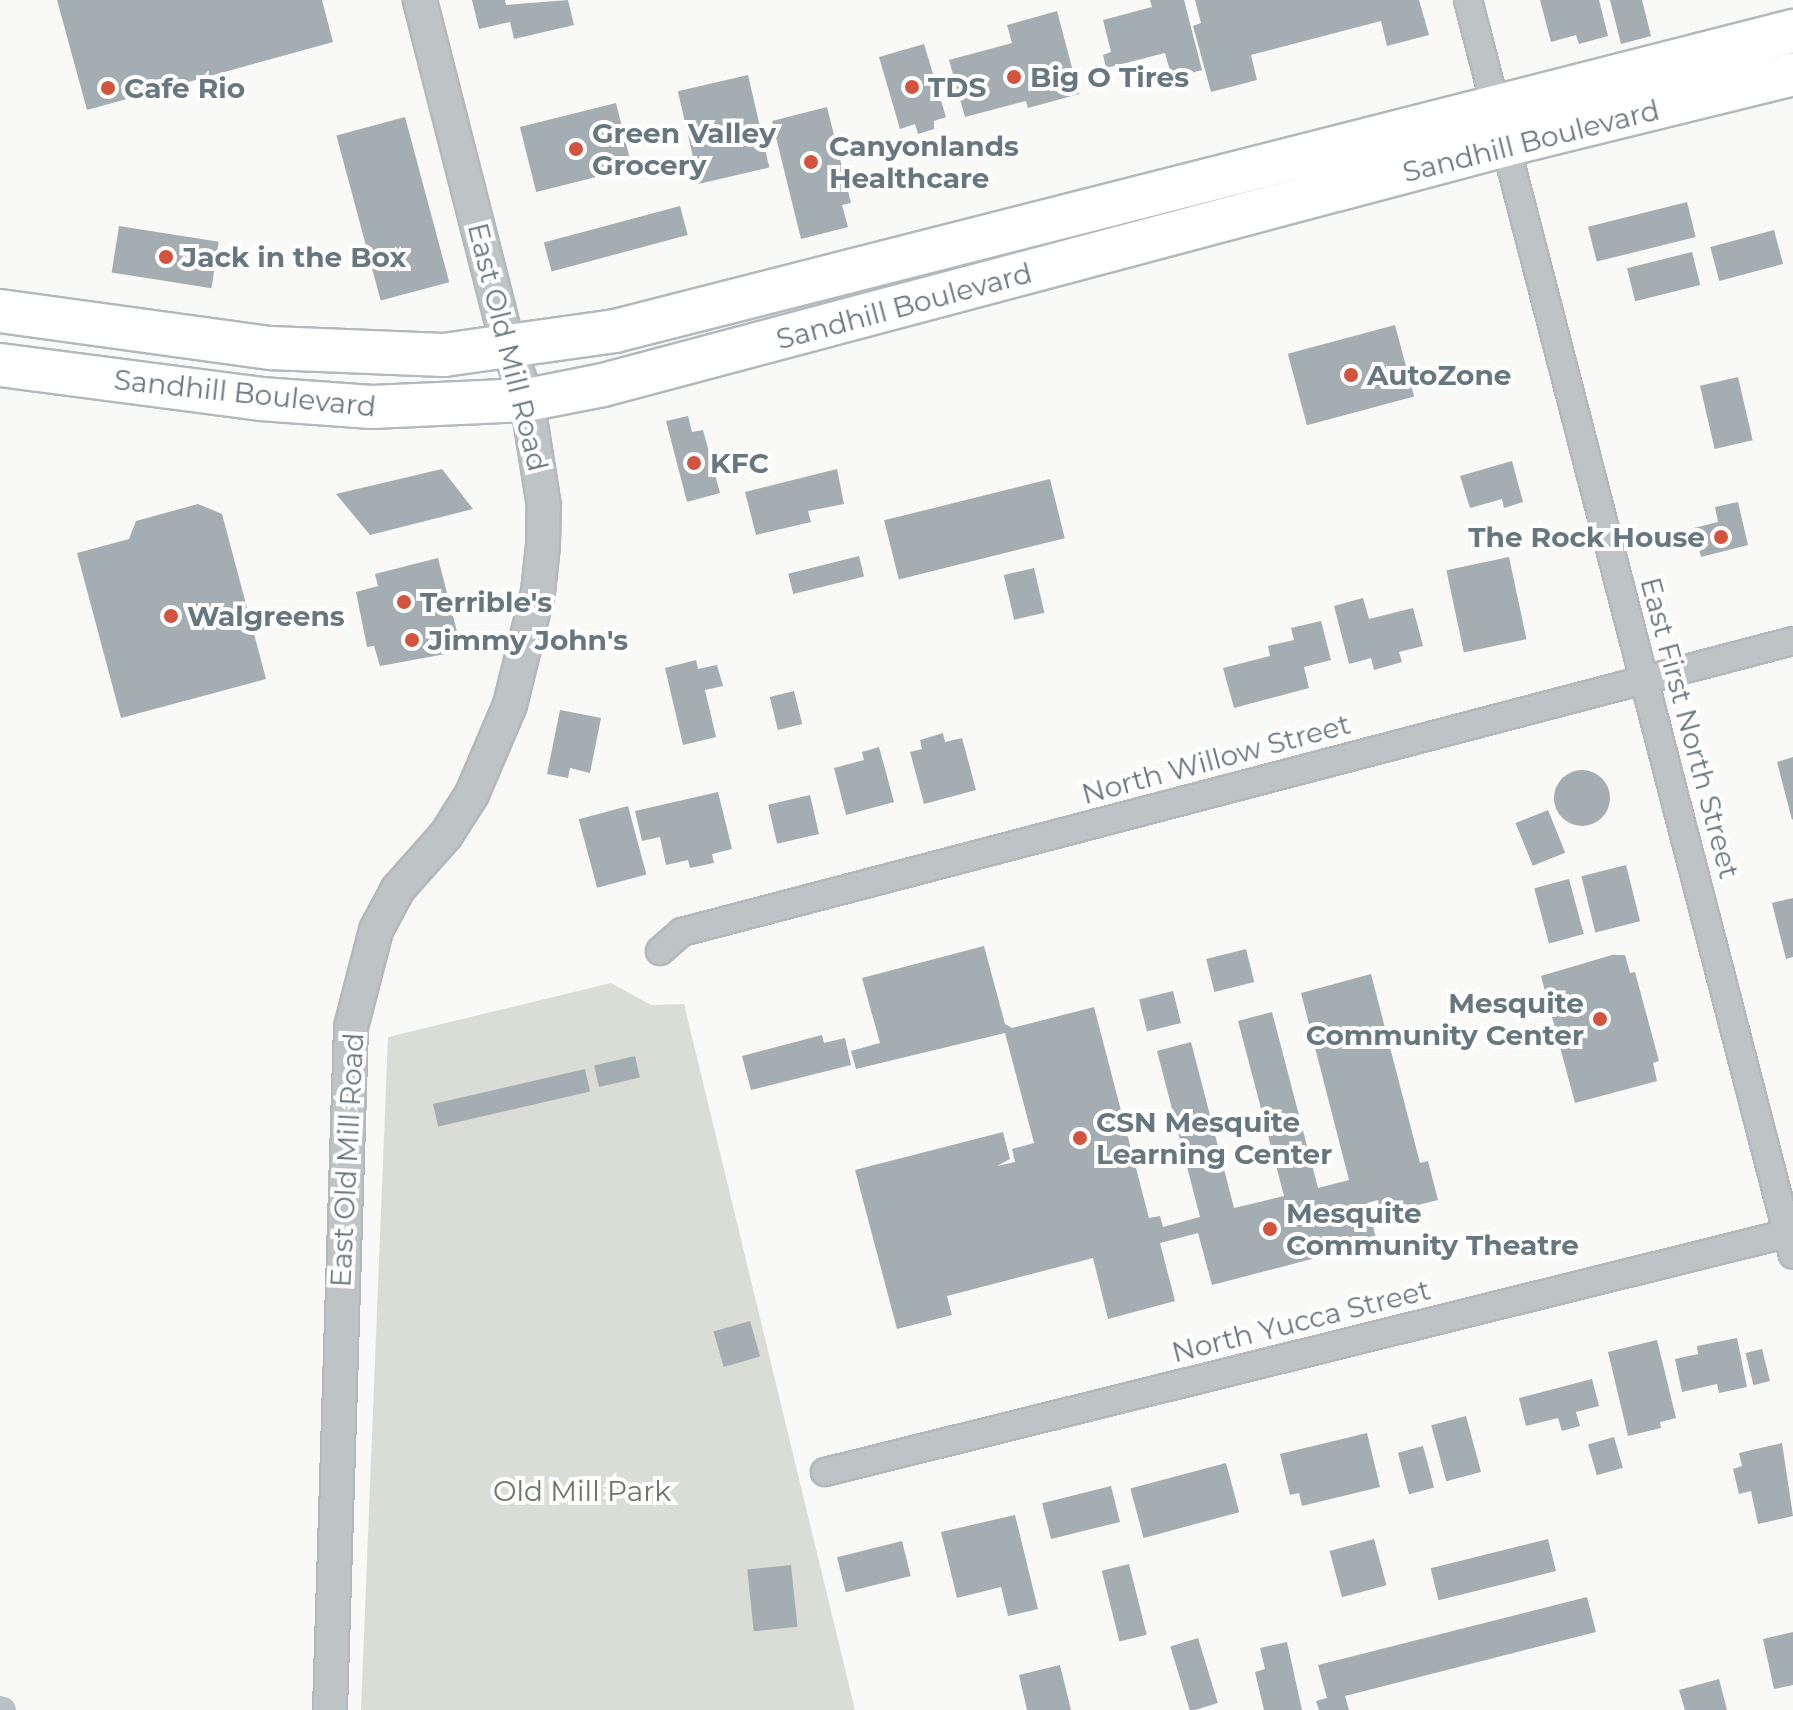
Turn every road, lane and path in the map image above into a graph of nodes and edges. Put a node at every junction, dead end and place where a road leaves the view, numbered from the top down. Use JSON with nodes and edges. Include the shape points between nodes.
{"nodes":[{"id":1,"x":420,"y":0,"type":"edge"},
{"id":2,"x":1468,"y":0,"type":"edge"},
{"id":3,"x":1793,"y":31,"type":"edge"},
{"id":4,"x":1793,"y":74,"type":"edge"},
{"id":5,"x":1500,"y":128,"type":"junction"},
{"id":6,"x":1125,"y":204,"type":"junction"},
{"id":7,"x":940,"y":296,"type":"junction"},
{"id":8,"x":0,"y":311,"type":"edge"},
{"id":9,"x":508,"y":346,"type":"junction"},
{"id":10,"x":0,"y":365,"type":"edge"},
{"id":11,"x":527,"y":400,"type":"junction"},
{"id":12,"x":1793,"y":641,"type":"edge"},
{"id":13,"x":1645,"y":680,"type":"junction"},
{"id":14,"x":660,"y":951,"type":"dead end"},
{"id":15,"x":1791,"y":1240,"type":"edge"},
{"id":16,"x":825,"y":1472,"type":"dead end"},
{"id":17,"x":330,"y":1710,"type":"edge"}],
"edges":[{"from":1,"to":9,"type":"street","name":"East Old Mill Road"},
{"from":2,"to":5,"type":"street","name":"East First North Street"},
{"from":3,"to":5,"type":"main road","name":"Sandhill Boulevard"},
{"from":4,"to":5,"type":"main road","name":"Sandhill Boulevard"},
{"from":5,"to":6,"type":"main road","name":"Sandhill Boulevard"},
{"from":5,"to":7,"type":"main road","name":"Sandhill Boulevard"},
{"from":5,"to":13,"type":"street","name":"East First North Street"},
{"from":6,"to":7,"type":"main road","via":[[1112,237],[969,275]]},
{"from":6,"to":9,"type":"main road","name":"Sandhill Boulevard","via":[[615,331]]},
{"from":7,"to":11,"type":"main road","name":"Sandhill Boulevard","via":[[603,385]]},
{"from":8,"to":9,"type":"main road","name":"Sandhill Boulevard","via":[[271,348],[444,355]]},
{"from":9,"to":11,"type":"street","name":"East Old Mill Road"},
{"from":10,"to":11,"type":"main road","name":"Sandhill Boulevard","via":[[261,399],[372,407]]},
{"from":11,"to":17,"type":"street","name":"East Old Mill Road","via":[[544,506],[543,545],[538,592],[510,705],[472,794],[446,835],[398,889],[376,930],[351,1027]]},
{"from":12,"to":13,"type":"street","name":"North Willow Street"},
{"from":13,"to":14,"type":"street","name":"North Willow Street","via":[[682,932]]},
{"from":13,"to":15,"type":"street","name":"East First North Street"},
{"from":15,"to":16,"type":"street","name":"North Yucca Street"}]}
